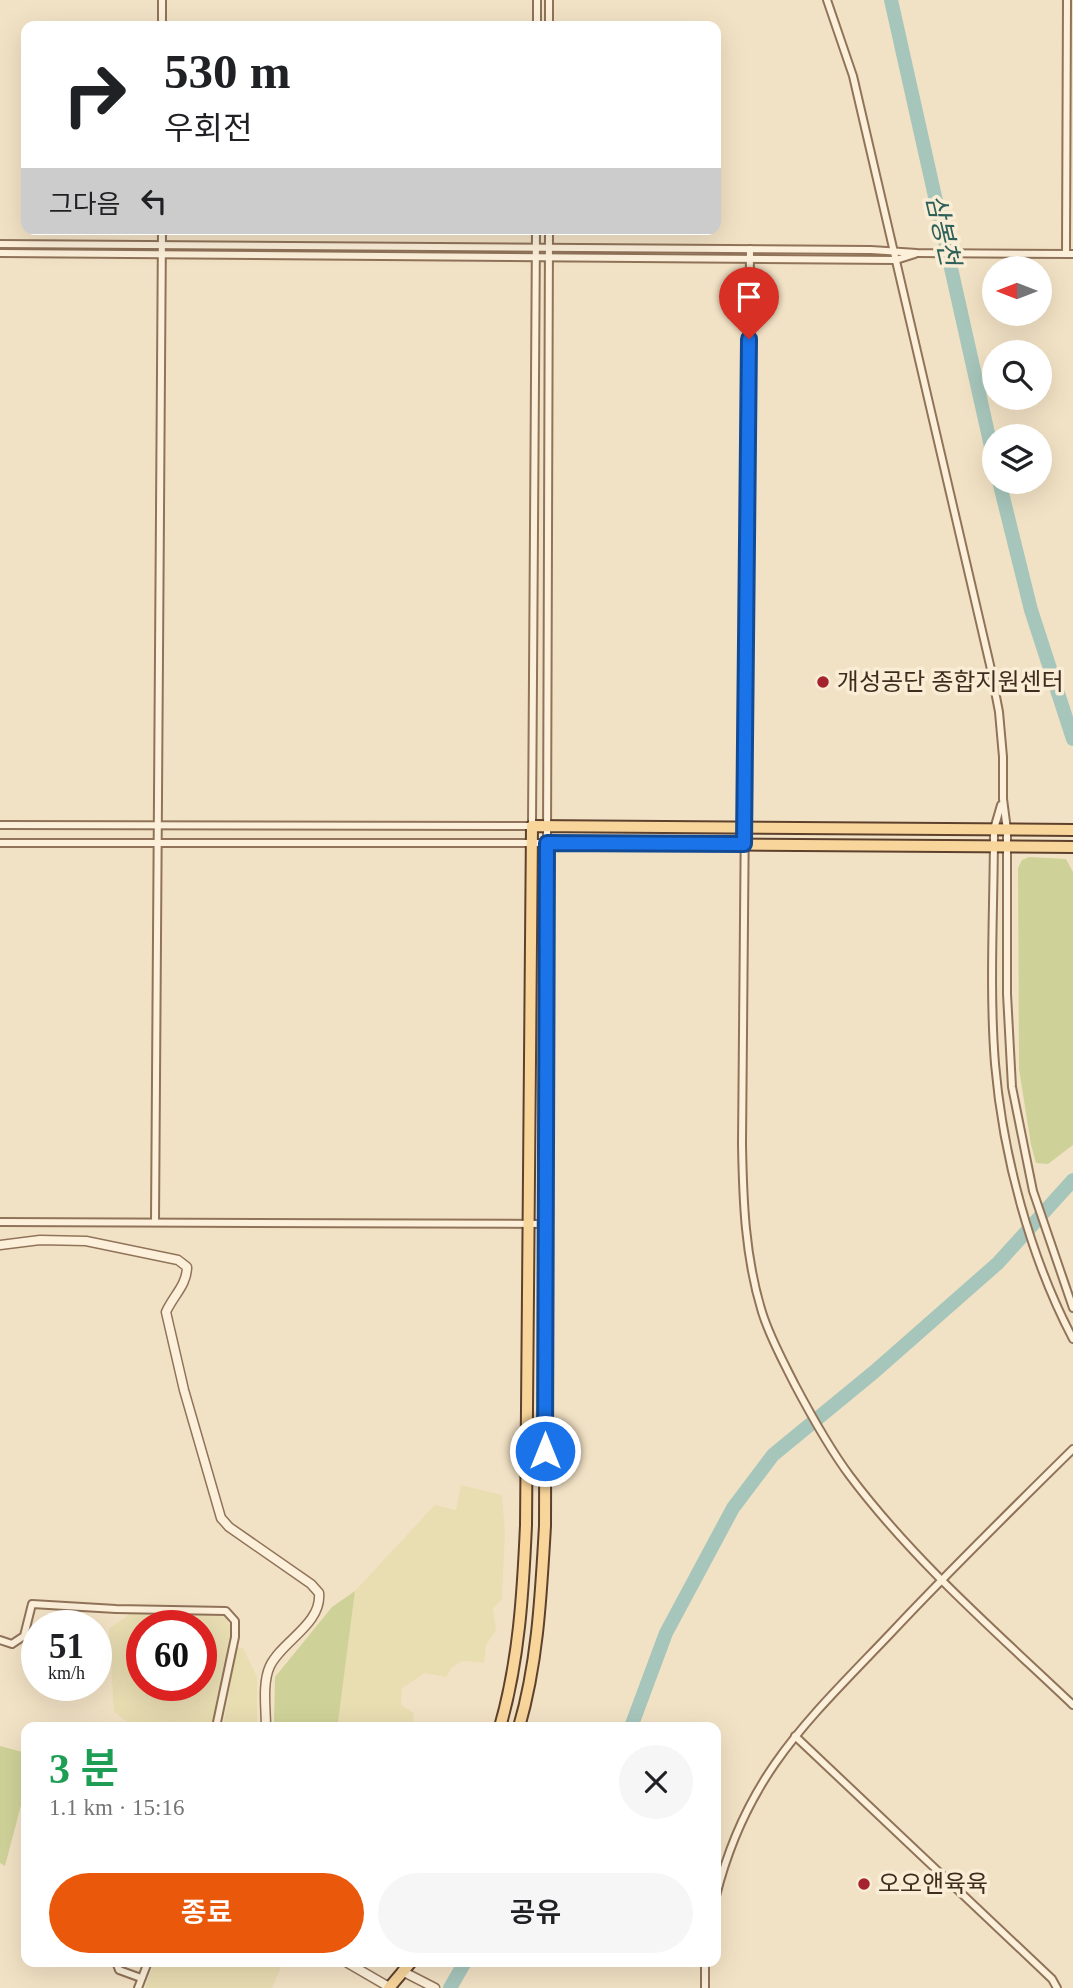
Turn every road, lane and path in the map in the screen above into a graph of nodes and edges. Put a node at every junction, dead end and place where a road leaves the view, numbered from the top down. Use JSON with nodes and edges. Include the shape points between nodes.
{"nodes":[{"id":1,"x":162,"y":0,"type":"edge"},
{"id":2,"x":537,"y":0,"type":"edge"},
{"id":3,"x":549,"y":0,"type":"edge"},
{"id":4,"x":827,"y":0,"type":"edge"},
{"id":5,"x":1067,"y":0,"type":"edge"},
{"id":6,"x":162,"y":21,"type":"edge"},
{"id":7,"x":537,"y":21,"type":"edge"},
{"id":8,"x":549,"y":21,"type":"edge"},
{"id":9,"x":162,"y":235,"type":"edge"},
{"id":10,"x":536,"y":235,"type":"edge"},
{"id":11,"x":549,"y":235,"type":"edge"},
{"id":12,"x":0,"y":244,"type":"edge"},
{"id":13,"x":162,"y":245,"type":"junction"},
{"id":14,"x":536,"y":248,"type":"junction"},
{"id":15,"x":549,"y":248,"type":"junction"},
{"id":16,"x":750,"y":249,"type":"junction"},
{"id":17,"x":894,"y":250,"type":"junction"},
{"id":18,"x":0,"y":253,"type":"edge"},
{"id":19,"x":917,"y":253,"type":"junction"},
{"id":20,"x":1070,"y":254,"type":"edge"},
{"id":21,"x":161,"y":255,"type":"junction"},
{"id":22,"x":536,"y":257,"type":"junction"},
{"id":23,"x":549,"y":257,"type":"junction"},
{"id":24,"x":750,"y":259,"type":"junction"},
{"id":25,"x":896,"y":260,"type":"junction"},
{"id":26,"x":1003,"y":799,"type":"junction"},
{"id":27,"x":0,"y":825,"type":"edge"},
{"id":28,"x":157,"y":825,"type":"junction"},
{"id":29,"x":532,"y":826,"type":"junction"},
{"id":30,"x":547,"y":827,"type":"junction"},
{"id":31,"x":744,"y":828,"type":"junction"},
{"id":32,"x":994,"y":830,"type":"junction"},
{"id":33,"x":1007,"y":830,"type":"junction"},
{"id":34,"x":1068,"y":830,"type":"edge"},
{"id":35,"x":0,"y":843,"type":"edge"},
{"id":36,"x":158,"y":843,"type":"junction"},
{"id":37,"x":532,"y":843,"type":"junction"},
{"id":38,"x":547,"y":843,"type":"junction"},
{"id":39,"x":744,"y":844,"type":"junction"},
{"id":40,"x":994,"y":846,"type":"junction"},
{"id":41,"x":1007,"y":846,"type":"junction"},
{"id":42,"x":1071,"y":846,"type":"edge"},
{"id":43,"x":0,"y":1222,"type":"edge"},
{"id":44,"x":155,"y":1222,"type":"junction"},
{"id":45,"x":529,"y":1224,"type":"junction"},
{"id":46,"x":546,"y":1224,"type":"junction"},
{"id":47,"x":0,"y":1245,"type":"edge"},
{"id":48,"x":1073,"y":1308,"type":"edge"},
{"id":49,"x":1073,"y":1339,"type":"edge"},
{"id":50,"x":1073,"y":1449,"type":"edge"},
{"id":51,"x":942,"y":1579,"type":"junction"},
{"id":52,"x":0,"y":1640,"type":"edge"},
{"id":53,"x":1073,"y":1705,"type":"edge"},
{"id":54,"x":217,"y":1722,"type":"edge"},
{"id":55,"x":265,"y":1722,"type":"edge"},
{"id":56,"x":501,"y":1722,"type":"edge"},
{"id":57,"x":520,"y":1722,"type":"edge"},
{"id":58,"x":794,"y":1736,"type":"junction"},
{"id":59,"x":721,"y":1877,"type":"edge"},
{"id":60,"x":118,"y":1967,"type":"edge"},
{"id":61,"x":146,"y":1967,"type":"edge"},
{"id":62,"x":354,"y":1967,"type":"edge"},
{"id":63,"x":405,"y":1967,"type":"edge"},
{"id":64,"x":409,"y":1967,"type":"edge"},
{"id":65,"x":705,"y":1967,"type":"edge"},
{"id":66,"x":141,"y":1978,"type":"junction"},
{"id":67,"x":138,"y":1988,"type":"edge"},
{"id":68,"x":389,"y":1988,"type":"edge"},
{"id":69,"x":435,"y":1988,"type":"edge"},
{"id":70,"x":705,"y":1988,"type":"edge"},
{"id":71,"x":1057,"y":1988,"type":"edge"}],
"edges":[{"from":1,"to":6,"type":"street"},
{"from":2,"to":7,"type":"street"},
{"from":3,"to":8,"type":"street"},
{"from":4,"to":17,"type":"street","via":[[853,76]]},
{"from":5,"to":20,"type":"street"},
{"from":9,"to":13,"type":"street"},
{"from":10,"to":14,"type":"street"},
{"from":11,"to":15,"type":"street"},
{"from":12,"to":13,"type":"street"},
{"from":13,"to":14,"type":"street"},
{"from":13,"to":21,"type":"street"},
{"from":14,"to":15,"type":"street"},
{"from":14,"to":22,"type":"street"},
{"from":15,"to":16,"type":"street"},
{"from":15,"to":23,"type":"street"},
{"from":16,"to":17,"type":"street"},
{"from":16,"to":24,"type":"street"},
{"from":17,"to":19,"type":"street"},
{"from":17,"to":25,"type":"street"},
{"from":18,"to":21,"type":"street"},
{"from":19,"to":20,"type":"street"},
{"from":19,"to":25,"type":"street"},
{"from":21,"to":22,"type":"street"},
{"from":21,"to":28,"type":"street"},
{"from":22,"to":23,"type":"street"},
{"from":22,"to":29,"type":"street"},
{"from":23,"to":24,"type":"street"},
{"from":23,"to":30,"type":"street"},
{"from":24,"to":25,"type":"street"},
{"from":24,"to":31,"type":"street"},
{"from":25,"to":26,"type":"street","via":[[990,665],[1000,723]]},
{"from":26,"to":32,"type":"street"},
{"from":26,"to":33,"type":"street"},
{"from":27,"to":28,"type":"street"},
{"from":28,"to":29,"type":"street"},
{"from":28,"to":36,"type":"street"},
{"from":29,"to":30,"type":"main road"},
{"from":29,"to":37,"type":"main road"},
{"from":30,"to":31,"type":"main road"},
{"from":30,"to":38,"type":"street"},
{"from":31,"to":32,"type":"main road"},
{"from":31,"to":39,"type":"street"},
{"from":32,"to":33,"type":"main road"},
{"from":32,"to":40,"type":"street"},
{"from":33,"to":34,"type":"main road"},
{"from":33,"to":41,"type":"street"},
{"from":35,"to":36,"type":"street"},
{"from":36,"to":37,"type":"street"},
{"from":36,"to":44,"type":"street"},
{"from":37,"to":38,"type":"street"},
{"from":37,"to":45,"type":"main road"},
{"from":38,"to":39,"type":"main road"},
{"from":38,"to":46,"type":"main road"},
{"from":39,"to":40,"type":"main road"},
{"from":39,"to":51,"type":"street","via":[[743,1203],[762,1310],[770,1337],[832,1450],[868,1499]]},
{"from":40,"to":41,"type":"main road"},
{"from":40,"to":49,"type":"street","via":[[995,1061],[1002,1113],[1021,1205]]},
{"from":41,"to":42,"type":"main road"},
{"from":41,"to":48,"type":"street","via":[[1009,1056],[1015,1109],[1033,1191]]},
{"from":43,"to":44,"type":"street"},
{"from":44,"to":45,"type":"street"},
{"from":45,"to":46,"type":"street"},
{"from":45,"to":56,"type":"main road","via":[[527,1525],[516,1654]]},
{"from":46,"to":57,"type":"main road","via":[[545,1526],[534,1657]]},
{"from":47,"to":55,"type":"street","via":[[86,1241],[178,1260],[187,1267],[166,1312],[221,1518],[319,1594],[317,1610],[271,1665]]},
{"from":50,"to":51,"type":"street"},
{"from":51,"to":53,"type":"street"},
{"from":51,"to":58,"type":"street"},
{"from":52,"to":54,"type":"street","via":[[12,1644],[24,1636],[32,1604],[226,1611],[235,1621],[235,1637]]},
{"from":58,"to":59,"type":"street","via":[[744,1813]]},
{"from":58,"to":71,"type":"street"},
{"from":60,"to":66,"type":"street"},
{"from":61,"to":66,"type":"street"},
{"from":62,"to":68,"type":"street"},
{"from":63,"to":68,"type":"main road"},
{"from":64,"to":69,"type":"street"},
{"from":65,"to":70,"type":"street"},
{"from":66,"to":67,"type":"street"}]}
